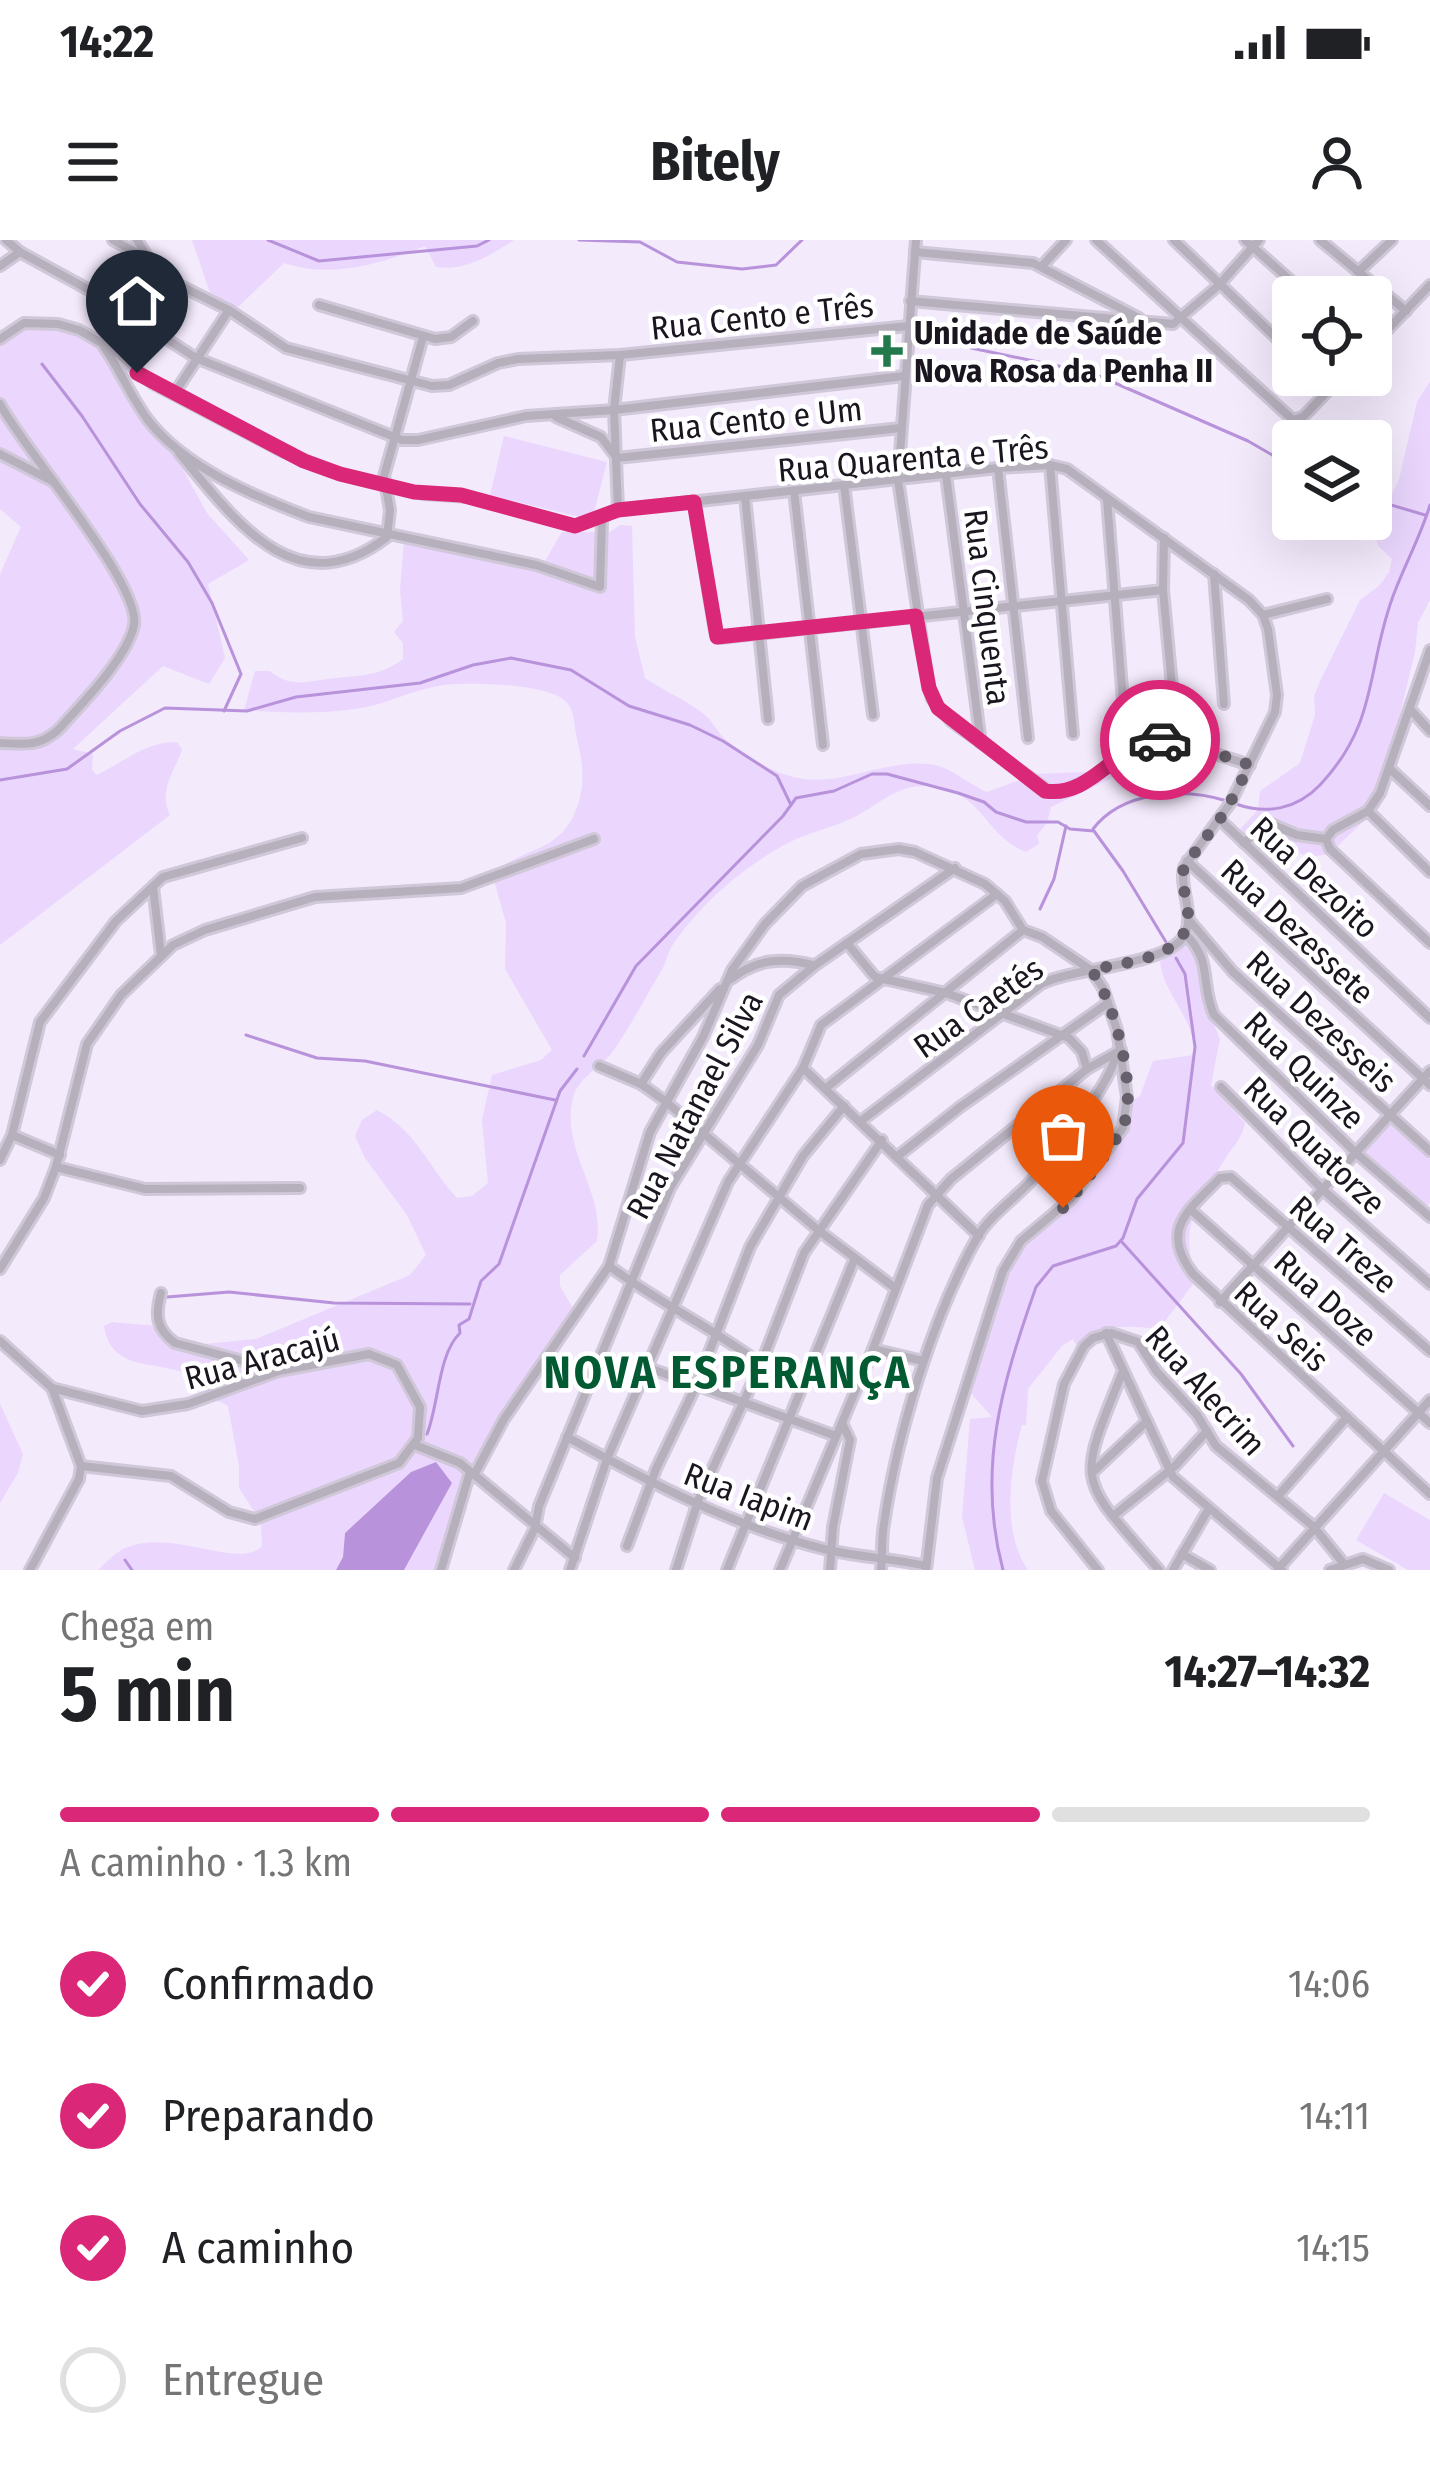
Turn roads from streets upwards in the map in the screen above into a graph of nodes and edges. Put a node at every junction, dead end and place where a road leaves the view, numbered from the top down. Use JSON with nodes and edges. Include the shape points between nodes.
{"nodes":[{"id":1,"x":6,"y":240,"type":"edge"},
{"id":2,"x":22,"y":240,"type":"edge"},
{"id":3,"x":113,"y":240,"type":"edge"},
{"id":4,"x":137,"y":240,"type":"edge"},
{"id":5,"x":916,"y":240,"type":"edge"},
{"id":6,"x":1066,"y":240,"type":"edge"},
{"id":7,"x":1096,"y":240,"type":"edge"},
{"id":8,"x":1174,"y":240,"type":"edge"},
{"id":9,"x":1392,"y":240,"type":"edge"},
{"id":10,"x":1323,"y":241,"type":"edge"},
{"id":11,"x":1252,"y":242,"type":"edge"},
{"id":12,"x":20,"y":252,"type":"junction"},
{"id":13,"x":915,"y":252,"type":"junction"},
{"id":14,"x":148,"y":259,"type":"junction"},
{"id":15,"x":0,"y":266,"type":"edge"},
{"id":16,"x":1042,"y":266,"type":"junction"},
{"id":17,"x":1358,"y":272,"type":"junction"},
{"id":18,"x":1288,"y":276,"type":"edge"},
{"id":19,"x":1219,"y":284,"type":"junction"},
{"id":20,"x":1430,"y":285,"type":"edge"},
{"id":21,"x":910,"y":302,"type":"junction"},
{"id":22,"x":319,"y":305,"type":"dead end"},
{"id":23,"x":229,"y":310,"type":"junction"},
{"id":24,"x":1406,"y":311,"type":"junction"},
{"id":25,"x":1182,"y":320,"type":"junction"},
{"id":26,"x":473,"y":321,"type":"dead end"},
{"id":27,"x":1144,"y":321,"type":"junction"},
{"id":28,"x":1392,"y":325,"type":"edge"},
{"id":29,"x":909,"y":326,"type":"junction"},
{"id":30,"x":1272,"y":334,"type":"edge"},
{"id":31,"x":423,"y":337,"type":"junction"},
{"id":32,"x":0,"y":339,"type":"edge"},
{"id":33,"x":100,"y":340,"type":"junction"},
{"id":34,"x":620,"y":355,"type":"junction"},
{"id":35,"x":196,"y":358,"type":"junction"},
{"id":36,"x":904,"y":376,"type":"junction"},
{"id":37,"x":410,"y":382,"type":"junction"},
{"id":38,"x":174,"y":394,"type":"junction"},
{"id":39,"x":1321,"y":396,"type":"edge"},
{"id":40,"x":0,"y":404,"type":"edge"},
{"id":41,"x":614,"y":410,"type":"junction"},
{"id":42,"x":549,"y":414,"type":"junction"},
{"id":43,"x":902,"y":428,"type":"junction"},
{"id":44,"x":395,"y":437,"type":"junction"},
{"id":45,"x":174,"y":447,"type":"junction"},
{"id":46,"x":0,"y":454,"type":"edge"},
{"id":47,"x":616,"y":458,"type":"junction"},
{"id":48,"x":1050,"y":465,"type":"junction"},
{"id":49,"x":998,"y":468,"type":"junction"},
{"id":50,"x":946,"y":475,"type":"junction"},
{"id":51,"x":898,"y":479,"type":"junction"},
{"id":52,"x":56,"y":483,"type":"junction"},
{"id":53,"x":385,"y":485,"type":"junction"},
{"id":54,"x":844,"y":485,"type":"junction"},
{"id":55,"x":794,"y":491,"type":"junction"},
{"id":56,"x":745,"y":497,"type":"junction"},
{"id":57,"x":1108,"y":499,"type":"junction"},
{"id":58,"x":694,"y":502,"type":"junction"},
{"id":59,"x":618,"y":510,"type":"junction"},
{"id":60,"x":602,"y":518,"type":"junction"},
{"id":61,"x":387,"y":537,"type":"junction"},
{"id":62,"x":1164,"y":538,"type":"junction"},
{"id":63,"x":1214,"y":574,"type":"junction"},
{"id":64,"x":1163,"y":590,"type":"junction"},
{"id":65,"x":1113,"y":596,"type":"junction"},
{"id":66,"x":1327,"y":599,"type":"dead end"},
{"id":67,"x":1062,"y":601,"type":"junction"},
{"id":68,"x":1012,"y":607,"type":"junction"},
{"id":69,"x":966,"y":611,"type":"junction"},
{"id":70,"x":1263,"y":615,"type":"junction"},
{"id":71,"x":916,"y":616,"type":"junction"},
{"id":72,"x":862,"y":622,"type":"junction"},
{"id":73,"x":810,"y":628,"type":"junction"},
{"id":74,"x":762,"y":634,"type":"junction"},
{"id":75,"x":1430,"y":650,"type":"edge"},
{"id":76,"x":1428,"y":666,"type":"edge"},
{"id":77,"x":1124,"y":701,"type":"dead end"},
{"id":78,"x":1223,"y":704,"type":"dead end"},
{"id":79,"x":1408,"y":708,"type":"junction"},
{"id":80,"x":873,"y":716,"type":"dead end"},
{"id":81,"x":1175,"y":718,"type":"dead end"},
{"id":82,"x":768,"y":719,"type":"dead end"},
{"id":83,"x":1430,"y":731,"type":"edge"},
{"id":84,"x":1073,"y":734,"type":"dead end"},
{"id":85,"x":1028,"y":738,"type":"dead end"},
{"id":86,"x":0,"y":743,"type":"edge"},
{"id":87,"x":982,"y":744,"type":"junction"},
{"id":88,"x":823,"y":746,"type":"dead end"},
{"id":89,"x":1250,"y":765,"type":"junction"},
{"id":90,"x":1389,"y":768,"type":"junction"},
{"id":91,"x":1430,"y":806,"type":"edge"},
{"id":92,"x":1368,"y":811,"type":"junction"},
{"id":93,"x":1219,"y":819,"type":"junction"},
{"id":94,"x":302,"y":838,"type":"dead end"},
{"id":95,"x":594,"y":839,"type":"dead end"},
{"id":96,"x":1326,"y":839,"type":"junction"},
{"id":97,"x":1244,"y":843,"type":"junction"},
{"id":98,"x":1187,"y":861,"type":"junction"},
{"id":99,"x":955,"y":868,"type":"junction"},
{"id":100,"x":1430,"y":872,"type":"edge"},
{"id":101,"x":153,"y":885,"type":"junction"},
{"id":102,"x":998,"y":894,"type":"junction"},
{"id":103,"x":1188,"y":920,"type":"junction"},
{"id":104,"x":1023,"y":930,"type":"junction"},
{"id":105,"x":1185,"y":934,"type":"junction"},
{"id":106,"x":1430,"y":943,"type":"edge"},
{"id":107,"x":847,"y":944,"type":"junction"},
{"id":108,"x":161,"y":955,"type":"junction"},
{"id":109,"x":814,"y":965,"type":"junction"},
{"id":110,"x":1091,"y":970,"type":"junction"},
{"id":111,"x":880,"y":979,"type":"junction"},
{"id":112,"x":727,"y":982,"type":"junction"},
{"id":113,"x":946,"y":993,"type":"junction"},
{"id":114,"x":1108,"y":1003,"type":"junction"},
{"id":115,"x":1005,"y":1012,"type":"junction"},
{"id":116,"x":1430,"y":1018,"type":"edge"},
{"id":117,"x":1061,"y":1034,"type":"junction"},
{"id":118,"x":1119,"y":1052,"type":"junction"},
{"id":119,"x":598,"y":1066,"type":"dead end"},
{"id":120,"x":803,"y":1068,"type":"junction"},
{"id":121,"x":1087,"y":1069,"type":"junction"},
{"id":122,"x":1428,"y":1078,"type":"edge"},
{"id":123,"x":640,"y":1084,"type":"junction"},
{"id":124,"x":1220,"y":1087,"type":"dead end"},
{"id":125,"x":826,"y":1088,"type":"junction"},
{"id":126,"x":665,"y":1101,"type":"junction"},
{"id":127,"x":844,"y":1106,"type":"junction"},
{"id":128,"x":1389,"y":1115,"type":"junction"},
{"id":129,"x":861,"y":1121,"type":"junction"},
{"id":130,"x":704,"y":1130,"type":"junction"},
{"id":131,"x":12,"y":1135,"type":"junction"},
{"id":132,"x":882,"y":1140,"type":"junction"},
{"id":133,"x":1430,"y":1151,"type":"edge"},
{"id":134,"x":1356,"y":1153,"type":"junction"},
{"id":135,"x":61,"y":1155,"type":"junction"},
{"id":136,"x":898,"y":1156,"type":"junction"},
{"id":137,"x":0,"y":1160,"type":"edge"},
{"id":138,"x":739,"y":1160,"type":"junction"},
{"id":139,"x":56,"y":1167,"type":"junction"},
{"id":140,"x":300,"y":1189,"type":"dead end"},
{"id":141,"x":1322,"y":1189,"type":"junction"},
{"id":142,"x":935,"y":1195,"type":"junction"},
{"id":143,"x":778,"y":1196,"type":"junction"},
{"id":144,"x":1190,"y":1209,"type":"junction"},
{"id":145,"x":1430,"y":1217,"type":"edge"},
{"id":146,"x":1288,"y":1227,"type":"junction"},
{"id":147,"x":818,"y":1230,"type":"junction"},
{"id":148,"x":979,"y":1236,"type":"junction"},
{"id":149,"x":855,"y":1258,"type":"junction"},
{"id":150,"x":609,"y":1266,"type":"junction"},
{"id":151,"x":1254,"y":1266,"type":"junction"},
{"id":152,"x":0,"y":1269,"type":"edge"},
{"id":153,"x":632,"y":1283,"type":"junction"},
{"id":154,"x":1430,"y":1284,"type":"edge"},
{"id":155,"x":895,"y":1288,"type":"junction"},
{"id":156,"x":161,"y":1293,"type":"dead end"},
{"id":157,"x":1220,"y":1301,"type":"junction"},
{"id":158,"x":674,"y":1311,"type":"junction"},
{"id":159,"x":718,"y":1332,"type":"junction"},
{"id":160,"x":1106,"y":1333,"type":"junction"},
{"id":161,"x":0,"y":1341,"type":"edge"},
{"id":162,"x":873,"y":1349,"type":"junction"},
{"id":163,"x":1430,"y":1351,"type":"edge"},
{"id":164,"x":923,"y":1360,"type":"junction"},
{"id":165,"x":761,"y":1364,"type":"junction"},
{"id":166,"x":649,"y":1368,"type":"junction"},
{"id":167,"x":279,"y":1371,"type":"junction"},
{"id":168,"x":1123,"y":1371,"type":"junction"},
{"id":169,"x":696,"y":1386,"type":"junction"},
{"id":170,"x":52,"y":1388,"type":"junction"},
{"id":171,"x":1430,"y":1400,"type":"edge"},
{"id":172,"x":742,"y":1405,"type":"junction"},
{"id":173,"x":1419,"y":1413,"type":"junction"},
{"id":174,"x":1347,"y":1417,"type":"junction"},
{"id":175,"x":791,"y":1419,"type":"junction"},
{"id":176,"x":1148,"y":1421,"type":"junction"},
{"id":177,"x":842,"y":1423,"type":"junction"},
{"id":178,"x":1430,"y":1423,"type":"edge"},
{"id":179,"x":1207,"y":1432,"type":"junction"},
{"id":180,"x":836,"y":1436,"type":"junction"},
{"id":181,"x":567,"y":1437,"type":"junction"},
{"id":182,"x":415,"y":1445,"type":"junction"},
{"id":183,"x":1382,"y":1451,"type":"junction"},
{"id":184,"x":607,"y":1460,"type":"junction"},
{"id":185,"x":81,"y":1466,"type":"junction"},
{"id":186,"x":1170,"y":1468,"type":"junction"},
{"id":187,"x":472,"y":1473,"type":"junction"},
{"id":188,"x":1091,"y":1474,"type":"junction"},
{"id":189,"x":650,"y":1482,"type":"junction"},
{"id":190,"x":1430,"y":1494,"type":"edge"},
{"id":191,"x":1278,"y":1496,"type":"junction"},
{"id":192,"x":696,"y":1506,"type":"junction"},
{"id":193,"x":1208,"y":1510,"type":"junction"},
{"id":194,"x":1113,"y":1516,"type":"junction"},
{"id":195,"x":744,"y":1523,"type":"junction"},
{"id":196,"x":1314,"y":1527,"type":"junction"},
{"id":197,"x":536,"y":1528,"type":"junction"},
{"id":198,"x":791,"y":1539,"type":"junction"},
{"id":199,"x":627,"y":1546,"type":"dead end"},
{"id":200,"x":834,"y":1551,"type":"junction"},
{"id":201,"x":1181,"y":1554,"type":"junction"},
{"id":202,"x":883,"y":1556,"type":"junction"},
{"id":203,"x":575,"y":1558,"type":"junction"},
{"id":204,"x":1344,"y":1564,"type":"junction"},
{"id":205,"x":926,"y":1568,"type":"edge"},
{"id":206,"x":1279,"y":1569,"type":"edge"},
{"id":207,"x":30,"y":1570,"type":"edge"},
{"id":208,"x":441,"y":1570,"type":"edge"},
{"id":209,"x":514,"y":1570,"type":"edge"},
{"id":210,"x":570,"y":1570,"type":"edge"},
{"id":211,"x":676,"y":1570,"type":"edge"},
{"id":212,"x":727,"y":1570,"type":"edge"},
{"id":213,"x":780,"y":1570,"type":"edge"},
{"id":214,"x":830,"y":1570,"type":"edge"},
{"id":215,"x":881,"y":1570,"type":"edge"},
{"id":216,"x":1098,"y":1570,"type":"edge"},
{"id":217,"x":1159,"y":1570,"type":"edge"},
{"id":218,"x":1173,"y":1570,"type":"edge"},
{"id":219,"x":1210,"y":1570,"type":"edge"},
{"id":220,"x":1330,"y":1570,"type":"edge"},
{"id":221,"x":1389,"y":1570,"type":"edge"}],
"edges":[{"from":1,"to":12,"type":"street"},
{"from":2,"to":12,"type":"street"},
{"from":3,"to":14,"type":"street"},
{"from":4,"to":14,"type":"street"},
{"from":5,"to":13,"type":"street"},
{"from":6,"to":16,"type":"street"},
{"from":7,"to":25,"type":"street"},
{"from":8,"to":19,"type":"street"},
{"from":9,"to":17,"type":"street"},
{"from":10,"to":17,"type":"street"},
{"from":11,"to":18,"type":"street"},
{"from":11,"to":19,"type":"street"},
{"from":12,"to":15,"type":"street"},
{"from":12,"to":35,"type":"street"},
{"from":13,"to":16,"type":"street"},
{"from":13,"to":21,"type":"street"},
{"from":14,"to":23,"type":"street"},
{"from":16,"to":27,"type":"street"},
{"from":17,"to":24,"type":"street"},
{"from":19,"to":25,"type":"street"},
{"from":19,"to":30,"type":"street"},
{"from":20,"to":24,"type":"street"},
{"from":21,"to":27,"type":"street"},
{"from":21,"to":29,"type":"street"},
{"from":22,"to":31,"type":"street"},
{"from":23,"to":35,"type":"street"},
{"from":23,"to":37,"type":"street","via":[[296,352]]},
{"from":24,"to":28,"type":"street"},
{"from":25,"to":27,"type":"street"},
{"from":25,"to":39,"type":"street","via":[[1297,421]]},
{"from":26,"to":31,"type":"street","via":[[451,337]]},
{"from":29,"to":34,"type":"street","name":"Rua Cento e Três"},
{"from":29,"to":36,"type":"street"},
{"from":31,"to":37,"type":"street"},
{"from":32,"to":33,"type":"street","via":[[35,322]]},
{"from":33,"to":38,"type":"street"},
{"from":33,"to":45,"type":"street"},
{"from":34,"to":37,"type":"street","name":"Rua Cento e Três","via":[[518,359],[449,385]]},
{"from":34,"to":41,"type":"street"},
{"from":35,"to":38,"type":"street"},
{"from":35,"to":44,"type":"street"},
{"from":36,"to":41,"type":"street"},
{"from":36,"to":43,"type":"street"},
{"from":37,"to":44,"type":"street"},
{"from":38,"to":53,"type":"street","via":[[304,461]]},
{"from":40,"to":52,"type":"street"},
{"from":41,"to":42,"type":"street"},
{"from":41,"to":47,"type":"street"},
{"from":42,"to":44,"type":"street","via":[[418,440]]},
{"from":42,"to":47,"type":"street","via":[[602,437]]},
{"from":43,"to":47,"type":"street","name":"Rua Cento e Um"},
{"from":43,"to":51,"type":"street"},
{"from":44,"to":53,"type":"street"},
{"from":45,"to":61,"type":"street","via":[[272,504]]},
{"from":45,"to":61,"type":"street","via":[[249,535],[280,553],[332,562]]},
{"from":46,"to":52,"type":"street"},
{"from":47,"to":59,"type":"street"},
{"from":48,"to":49,"type":"street","name":"Rua Quarenta e Três"},
{"from":48,"to":57,"type":"street","name":"Rua Quarenta e Três"},
{"from":48,"to":67,"type":"street"},
{"from":49,"to":50,"type":"street","name":"Rua Quarenta e Três"},
{"from":49,"to":68,"type":"street"},
{"from":50,"to":51,"type":"street","name":"Rua Quarenta e Três"},
{"from":50,"to":69,"type":"street","name":"Rua Cinquenta"},
{"from":51,"to":54,"type":"street","name":"Rua Quarenta e Três"},
{"from":51,"to":71,"type":"street"},
{"from":52,"to":86,"type":"street","via":[[112,569],[134,624],[122,651],[52,735],[30,745]]},
{"from":53,"to":60,"type":"street","via":[[461,495],[575,526]]},
{"from":53,"to":61,"type":"street"},
{"from":54,"to":55,"type":"street","name":"Rua Quarenta e Três"},
{"from":54,"to":72,"type":"street"},
{"from":55,"to":56,"type":"street","name":"Rua Quarenta e Três"},
{"from":55,"to":73,"type":"street"},
{"from":56,"to":58,"type":"street","name":"Rua Quarenta e Três"},
{"from":56,"to":74,"type":"street"},
{"from":57,"to":62,"type":"street","name":"Rua Quarenta e Três"},
{"from":57,"to":65,"type":"street"},
{"from":58,"to":59,"type":"street","name":"Rua Quarenta e Três"},
{"from":58,"to":74,"type":"street","via":[[717,637]]},
{"from":59,"to":60,"type":"street"},
{"from":60,"to":61,"type":"street","via":[[599,587],[536,565]]},
{"from":62,"to":63,"type":"street","name":"Rua Quarenta e Três"},
{"from":62,"to":64,"type":"street"},
{"from":63,"to":70,"type":"street","name":"Rua Quarenta e Três"},
{"from":63,"to":78,"type":"street"},
{"from":64,"to":65,"type":"street"},
{"from":64,"to":81,"type":"street"},
{"from":65,"to":67,"type":"street"},
{"from":65,"to":77,"type":"street"},
{"from":66,"to":70,"type":"street"},
{"from":67,"to":68,"type":"street"},
{"from":67,"to":84,"type":"street"},
{"from":68,"to":69,"type":"street"},
{"from":68,"to":85,"type":"street"},
{"from":69,"to":71,"type":"street"},
{"from":69,"to":87,"type":"street","name":"Rua Cinquenta"},
{"from":70,"to":89,"type":"street","via":[[1277,704]]},
{"from":71,"to":72,"type":"street"},
{"from":71,"to":87,"type":"street","via":[[932,699]]},
{"from":72,"to":73,"type":"street"},
{"from":72,"to":80,"type":"street"},
{"from":73,"to":74,"type":"street"},
{"from":73,"to":88,"type":"street"},
{"from":74,"to":82,"type":"street"},
{"from":75,"to":76,"type":"street"},
{"from":76,"to":79,"type":"street"},
{"from":79,"to":83,"type":"street"},
{"from":79,"to":90,"type":"street"},
{"from":87,"to":89,"type":"street","via":[[1050,793],[1154,740]]},
{"from":89,"to":93,"type":"street"},
{"from":90,"to":91,"type":"street"},
{"from":90,"to":92,"type":"street"},
{"from":92,"to":96,"type":"street"},
{"from":92,"to":100,"type":"street"},
{"from":93,"to":97,"type":"street","name":"Rua Dezoito"},
{"from":93,"to":98,"type":"street"},
{"from":94,"to":101,"type":"street","via":[[182,869]]},
{"from":95,"to":108,"type":"street","via":[[460,888],[315,897],[206,930]]},
{"from":96,"to":97,"type":"street","via":[[1267,822]]},
{"from":96,"to":106,"type":"street"},
{"from":97,"to":116,"type":"street","name":"Rua Dezoito"},
{"from":98,"to":103,"type":"street"},
{"from":98,"to":122,"type":"street","name":"Rua Dezessete"},
{"from":99,"to":102,"type":"street"},
{"from":99,"to":107,"type":"street","name":"Rua Natanael Silva"},
{"from":99,"to":112,"type":"street","via":[[899,849],[832,867],[778,909]]},
{"from":101,"to":108,"type":"street"},
{"from":101,"to":131,"type":"street","via":[[93,946],[40,1022]]},
{"from":102,"to":104,"type":"street"},
{"from":102,"to":111,"type":"street"},
{"from":103,"to":105,"type":"street"},
{"from":103,"to":128,"type":"street","name":"Rua Dezesseis","via":[[1222,962]]},
{"from":104,"to":110,"type":"street"},
{"from":104,"to":113,"type":"street"},
{"from":105,"to":110,"type":"street","name":"Rua Caetés","via":[[1170,949]]},
{"from":105,"to":134,"type":"street","name":"Rua Quinze","via":[[1203,958],[1214,1015]]},
{"from":107,"to":109,"type":"street","name":"Rua Natanael Silva"},
{"from":107,"to":111,"type":"street"},
{"from":108,"to":135,"type":"street","via":[[87,1044]]},
{"from":109,"to":112,"type":"street","via":[[770,961]]},
{"from":109,"to":130,"type":"street","name":"Rua Natanael Silva","via":[[779,995]]},
{"from":110,"to":114,"type":"street"},
{"from":110,"to":115,"type":"street","name":"Rua Caetés","via":[[1050,980]]},
{"from":111,"to":113,"type":"street"},
{"from":111,"to":120,"type":"street","via":[[821,1024]]},
{"from":112,"to":123,"type":"street"},
{"from":112,"to":126,"type":"street"},
{"from":113,"to":115,"type":"street"},
{"from":113,"to":125,"type":"street"},
{"from":114,"to":117,"type":"street"},
{"from":114,"to":118,"type":"street"},
{"from":115,"to":117,"type":"street"},
{"from":115,"to":129,"type":"street","name":"Rua Caetés"},
{"from":117,"to":121,"type":"street","via":[[1078,1046]]},
{"from":117,"to":136,"type":"street"},
{"from":118,"to":121,"type":"street"},
{"from":118,"to":148,"type":"street","via":[[1055,1150]]},
{"from":118,"to":205,"type":"street","via":[[1123,1128],[1071,1199],[1021,1241],[1003,1270],[937,1478]]},
{"from":119,"to":123,"type":"street"},
{"from":120,"to":125,"type":"street"},
{"from":120,"to":138,"type":"street"},
{"from":121,"to":142,"type":"street"},
{"from":122,"to":128,"type":"street"},
{"from":123,"to":126,"type":"street"},
{"from":124,"to":141,"type":"street","name":"Rua Quatorze"},
{"from":125,"to":127,"type":"street"},
{"from":126,"to":130,"type":"street"},
{"from":126,"to":150,"type":"street"},
{"from":127,"to":129,"type":"street"},
{"from":127,"to":143,"type":"street"},
{"from":128,"to":133,"type":"street","name":"Rua Dezesseis"},
{"from":128,"to":134,"type":"street"},
{"from":129,"to":132,"type":"street"},
{"from":130,"to":138,"type":"street"},
{"from":130,"to":153,"type":"street","name":"Rua Natanael Silva","via":[[670,1188]]},
{"from":131,"to":135,"type":"street"},
{"from":131,"to":137,"type":"street"},
{"from":132,"to":136,"type":"street"},
{"from":132,"to":147,"type":"street"},
{"from":134,"to":141,"type":"street"},
{"from":134,"to":145,"type":"street","name":"Rua Quinze"},
{"from":135,"to":139,"type":"street"},
{"from":136,"to":142,"type":"street"},
{"from":138,"to":143,"type":"street"},
{"from":138,"to":158,"type":"street"},
{"from":139,"to":140,"type":"street","via":[[145,1189]]},
{"from":139,"to":152,"type":"street"},
{"from":141,"to":146,"type":"street"},
{"from":141,"to":154,"type":"street","name":"Rua Quatorze"},
{"from":142,"to":148,"type":"street"},
{"from":142,"to":155,"type":"street"},
{"from":143,"to":147,"type":"street"},
{"from":143,"to":159,"type":"street"},
{"from":144,"to":146,"type":"street","name":"Rua Treze","via":[[1225,1175]]},
{"from":144,"to":151,"type":"street","name":"Rua Doze"},
{"from":144,"to":157,"type":"street","name":"Rua Seis","via":[[1178,1226],[1178,1245]]},
{"from":146,"to":151,"type":"street"},
{"from":146,"to":163,"type":"street","name":"Rua Treze"},
{"from":147,"to":149,"type":"street"},
{"from":147,"to":165,"type":"street"},
{"from":148,"to":164,"type":"street"},
{"from":149,"to":155,"type":"street"},
{"from":149,"to":175,"type":"street"},
{"from":150,"to":153,"type":"street"},
{"from":150,"to":187,"type":"street"},
{"from":151,"to":157,"type":"street"},
{"from":151,"to":173,"type":"street","name":"Rua Doze"},
{"from":153,"to":158,"type":"street"},
{"from":153,"to":181,"type":"street","name":"Rua Natanael Silva"},
{"from":155,"to":162,"type":"street"},
{"from":156,"to":167,"type":"street","via":[[157,1320],[175,1343]]},
{"from":157,"to":174,"type":"street","name":"Rua Seis"},
{"from":158,"to":159,"type":"street"},
{"from":158,"to":166,"type":"street"},
{"from":159,"to":165,"type":"street"},
{"from":159,"to":169,"type":"street"},
{"from":160,"to":168,"type":"street"},
{"from":160,"to":179,"type":"street","name":"Rua Alecrim","via":[[1138,1342]]},
{"from":160,"to":216,"type":"street","name":"Rua Alecrim","via":[[1084,1346],[1064,1384],[1042,1481],[1051,1511]]},
{"from":161,"to":170,"type":"street"},
{"from":162,"to":164,"type":"street"},
{"from":162,"to":177,"type":"street"},
{"from":164,"to":202,"type":"street"},
{"from":165,"to":172,"type":"street"},
{"from":166,"to":169,"type":"street"},
{"from":166,"to":184,"type":"street"},
{"from":167,"to":170,"type":"street","name":"Rua Aracajú","via":[[188,1404],[142,1411]]},
{"from":167,"to":182,"type":"street","name":"Rua Aracajú","via":[[369,1354],[388,1359],[417,1396]]},
{"from":168,"to":176,"type":"street"},
{"from":168,"to":188,"type":"street","via":[[1090,1454]]},
{"from":169,"to":172,"type":"street"},
{"from":169,"to":189,"type":"street"},
{"from":170,"to":185,"type":"street"},
{"from":171,"to":173,"type":"street"},
{"from":172,"to":175,"type":"street"},
{"from":172,"to":192,"type":"street"},
{"from":173,"to":178,"type":"street","name":"Rua Doze"},
{"from":173,"to":183,"type":"street"},
{"from":174,"to":183,"type":"street","name":"Rua Seis"},
{"from":174,"to":191,"type":"street"},
{"from":175,"to":180,"type":"street"},
{"from":175,"to":195,"type":"street"},
{"from":176,"to":186,"type":"street"},
{"from":176,"to":188,"type":"street"},
{"from":177,"to":180,"type":"street"},
{"from":177,"to":200,"type":"street","via":[[850,1440]]},
{"from":179,"to":186,"type":"street"},
{"from":179,"to":191,"type":"street","name":"Rua Alecrim","via":[[1230,1461]]},
{"from":180,"to":198,"type":"street"},
{"from":181,"to":184,"type":"street","name":"Rua Iapim"},
{"from":181,"to":197,"type":"street","name":"Rua Natanael Silva"},
{"from":182,"to":185,"type":"street","via":[[388,1469],[255,1519],[172,1476]]},
{"from":182,"to":187,"type":"street"},
{"from":183,"to":190,"type":"street","name":"Rua Seis"},
{"from":183,"to":196,"type":"street"},
{"from":184,"to":189,"type":"street","name":"Rua Iapim"},
{"from":184,"to":203,"type":"street"},
{"from":185,"to":207,"type":"street"},
{"from":186,"to":193,"type":"street"},
{"from":186,"to":194,"type":"street"},
{"from":187,"to":197,"type":"street"},
{"from":187,"to":208,"type":"street"},
{"from":188,"to":194,"type":"street"},
{"from":189,"to":192,"type":"street","name":"Rua Iapim"},
{"from":189,"to":199,"type":"street"},
{"from":191,"to":196,"type":"street","name":"Rua Alecrim"},
{"from":192,"to":195,"type":"street","name":"Rua Iapim"},
{"from":192,"to":211,"type":"street"},
{"from":193,"to":201,"type":"street"},
{"from":193,"to":206,"type":"street"},
{"from":194,"to":217,"type":"street"},
{"from":195,"to":198,"type":"street","name":"Rua Iapim"},
{"from":195,"to":212,"type":"street"},
{"from":196,"to":204,"type":"street","name":"Rua Alecrim"},
{"from":196,"to":206,"type":"street"},
{"from":197,"to":203,"type":"street"},
{"from":197,"to":209,"type":"street","name":"Rua Natanael Silva"},
{"from":198,"to":200,"type":"street","name":"Rua Iapim"},
{"from":198,"to":213,"type":"street"},
{"from":200,"to":202,"type":"street","name":"Rua Iapim"},
{"from":200,"to":214,"type":"street"},
{"from":201,"to":218,"type":"street"},
{"from":201,"to":219,"type":"street"},
{"from":202,"to":205,"type":"street","name":"Rua Iapim"},
{"from":202,"to":215,"type":"street"},
{"from":203,"to":210,"type":"street"},
{"from":204,"to":220,"type":"street"},
{"from":204,"to":221,"type":"street","via":[[1363,1559]]}]}
